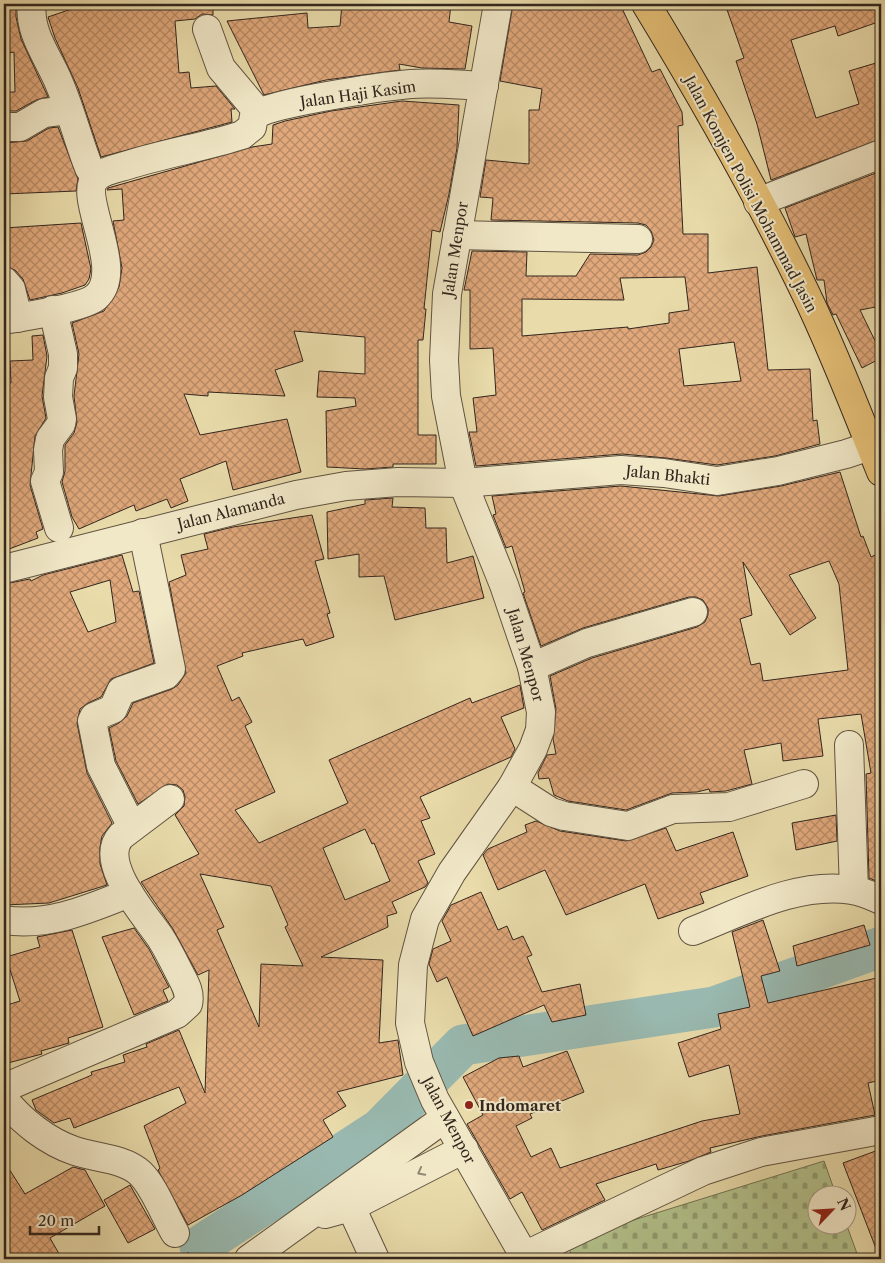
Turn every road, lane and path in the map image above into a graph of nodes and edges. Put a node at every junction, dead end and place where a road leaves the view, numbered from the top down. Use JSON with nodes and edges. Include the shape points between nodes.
{"nodes":[{"id":1,"x":498,"y":4,"type":"edge"},
{"id":2,"x":646,"y":4,"type":"edge"},
{"id":3,"x":38,"y":6,"type":"edge"},
{"id":4,"x":207,"y":29,"type":"dead end"},
{"id":5,"x":484,"y":86,"type":"junction"},
{"id":6,"x":68,"y":110,"type":"junction"},
{"id":7,"x":261,"y":111,"type":"junction"},
{"id":8,"x":4,"y":127,"type":"edge"},
{"id":9,"x":881,"y":154,"type":"edge"},
{"id":10,"x":96,"y":178,"type":"junction"},
{"id":11,"x":758,"y":202,"type":"junction"},
{"id":12,"x":457,"y":235,"type":"junction"},
{"id":13,"x":638,"y":239,"type":"dead end"},
{"id":14,"x":4,"y":282,"type":"edge"},
{"id":15,"x":53,"y":310,"type":"junction"},
{"id":16,"x":11,"y":319,"type":"edge"},
{"id":17,"x":870,"y":446,"type":"junction"},
{"id":18,"x":881,"y":472,"type":"edge"},
{"id":19,"x":463,"y":483,"type":"junction"},
{"id":20,"x":58,"y":528,"type":"dead end"},
{"id":21,"x":143,"y":533,"type":"junction"},
{"id":22,"x":4,"y":569,"type":"edge"},
{"id":23,"x":693,"y":612,"type":"dead end"},
{"id":24,"x":532,"y":667,"type":"junction"},
{"id":25,"x":850,"y":745,"type":"dead end"},
{"id":26,"x":804,"y":784,"type":"dead end"},
{"id":27,"x":512,"y":788,"type":"junction"},
{"id":28,"x":170,"y":798,"type":"dead end"},
{"id":29,"x":132,"y":827,"type":"junction"},
{"id":30,"x":854,"y":890,"type":"junction"},
{"id":31,"x":129,"y":893,"type":"junction"},
{"id":32,"x":881,"y":900,"type":"edge"},
{"id":33,"x":4,"y":920,"type":"edge"},
{"id":34,"x":693,"y":931,"type":"dead end"},
{"id":35,"x":4,"y":1088,"type":"edge"},
{"id":36,"x":4,"y":1099,"type":"edge"},
{"id":37,"x":440,"y":1109,"type":"junction"},
{"id":38,"x":881,"y":1130,"type":"edge"},
{"id":39,"x":464,"y":1149,"type":"junction"},
{"id":40,"x":351,"y":1207,"type":"junction"},
{"id":41,"x":311,"y":1215,"type":"junction"},
{"id":42,"x":175,"y":1233,"type":"dead end"},
{"id":43,"x":253,"y":1258,"type":"edge"},
{"id":44,"x":525,"y":1258,"type":"edge"},
{"id":45,"x":375,"y":1259,"type":"edge"}],
"edges":[{"from":1,"to":5,"type":"street","name":"Jalan Menpor"},
{"from":2,"to":11,"type":"main road","name":"Jalan Komjen Polisi Mohammad Jasin"},
{"from":3,"to":6,"type":"street","via":[[33,24]]},
{"from":4,"to":7,"type":"street","via":[[221,68]]},
{"from":5,"to":7,"type":"street","name":"Jalan Haji Kasim","via":[[412,84],[318,98]]},
{"from":5,"to":12,"type":"street","name":"Jalan Menpor"},
{"from":6,"to":8,"type":"street","via":[[40,114],[20,127]]},
{"from":6,"to":10,"type":"street","via":[[89,168]]},
{"from":7,"to":10,"type":"street","via":[[254,116],[252,127],[242,135],[156,155]]},
{"from":9,"to":11,"type":"street"},
{"from":10,"to":15,"type":"street","via":[[90,192],[103,246],[106,276],[102,290],[94,298]]},
{"from":11,"to":17,"type":"main road","name":"Jalan Komjen Polisi Mohammad Jasin","via":[[806,295]]},
{"from":12,"to":13,"type":"street"},
{"from":12,"to":19,"type":"street","name":"Jalan Menpor","via":[[447,294],[444,360],[446,396]]},
{"from":14,"to":16,"type":"street","via":[[13,294]]},
{"from":15,"to":16,"type":"street"},
{"from":15,"to":20,"type":"street","via":[[62,354],[58,397],[62,424],[50,439],[50,464],[45,487]]},
{"from":17,"to":18,"type":"main road","name":"Jalan Komjen Polisi Mohammad Jasin"},
{"from":17,"to":19,"type":"street","name":"Jalan Bhakti","via":[[796,467],[717,481],[621,470]]},
{"from":19,"to":21,"type":"street","name":"Jalan Alamanda","via":[[398,482],[346,486],[296,495]]},
{"from":19,"to":24,"type":"street","name":"Jalan Menpor","via":[[504,585]]},
{"from":21,"to":22,"type":"street","name":"Jalan Alamanda"},
{"from":21,"to":29,"type":"street","via":[[170,669],[166,675],[121,691],[113,709],[92,721],[101,766]]},
{"from":23,"to":24,"type":"street","via":[[587,643]]},
{"from":24,"to":27,"type":"street","name":"Jalan Menpor","via":[[542,712],[540,730]]},
{"from":25,"to":30,"type":"street"},
{"from":26,"to":27,"type":"street","via":[[729,807],[673,809],[628,826],[551,812]]},
{"from":27,"to":37,"type":"street","name":"Jalan Menpor","via":[[452,872],[425,919],[413,965],[410,1002],[413,1040]]},
{"from":28,"to":29,"type":"street"},
{"from":29,"to":31,"type":"street","via":[[118,840],[114,849],[115,862]]},
{"from":30,"to":32,"type":"street"},
{"from":30,"to":34,"type":"street","via":[[839,888],[799,892]]},
{"from":31,"to":33,"type":"street","via":[[61,917],[29,922]]},
{"from":31,"to":35,"type":"street","via":[[167,948],[187,988],[188,1004],[176,1014]]},
{"from":36,"to":42,"type":"street","via":[[28,1123],[73,1151],[139,1172]]},
{"from":37,"to":39,"type":"street","name":"Jalan Menpor"},
{"from":37,"to":41,"type":"street"},
{"from":38,"to":44,"type":"street","via":[[761,1152],[703,1171]]},
{"from":39,"to":40,"type":"street","one_way":true},
{"from":39,"to":44,"type":"street","name":"Jalan Menpor"},
{"from":40,"to":41,"type":"street"},
{"from":40,"to":45,"type":"street"},
{"from":41,"to":43,"type":"street"}]}
